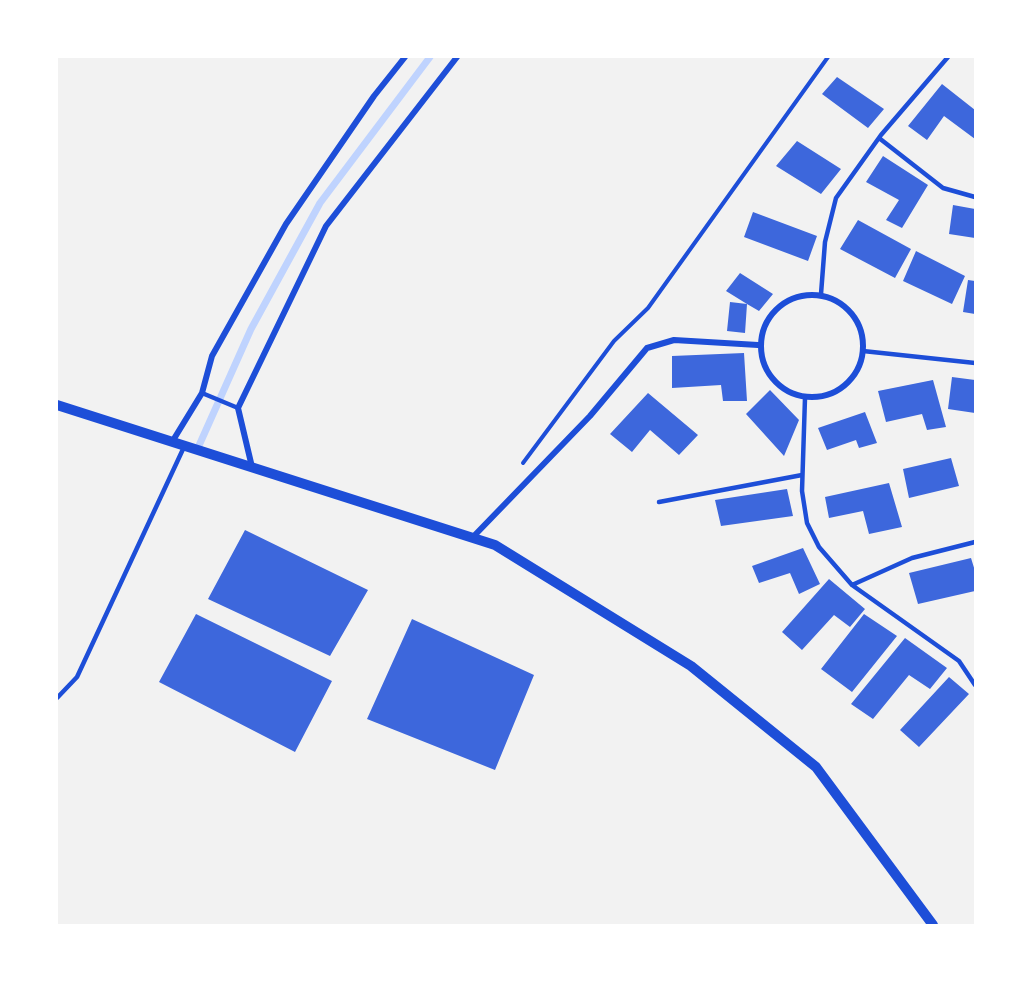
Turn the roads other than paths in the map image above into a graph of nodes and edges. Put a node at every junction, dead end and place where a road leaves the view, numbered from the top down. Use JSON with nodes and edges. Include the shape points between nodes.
{"nodes":[{"id":1,"x":405,"y":57,"type":"edge"},
{"id":2,"x":457,"y":57,"type":"edge"},
{"id":3,"x":948,"y":57,"type":"edge"},
{"id":4,"x":879,"y":138,"type":"junction"},
{"id":5,"x":975,"y":197,"type":"edge"},
{"id":6,"x":821,"y":294,"type":"junction"},
{"id":7,"x":758,"y":345,"type":"junction"},
{"id":8,"x":863,"y":351,"type":"junction"},
{"id":9,"x":975,"y":363,"type":"edge"},
{"id":10,"x":205,"y":394,"type":"junction"},
{"id":11,"x":805,"y":398,"type":"junction"},
{"id":12,"x":57,"y":405,"type":"edge"},
{"id":13,"x":238,"y":408,"type":"junction"},
{"id":14,"x":172,"y":442,"type":"junction"},
{"id":15,"x":185,"y":446,"type":"junction"},
{"id":16,"x":252,"y":468,"type":"junction"},
{"id":17,"x":802,"y":475,"type":"junction"},
{"id":18,"x":660,"y":502,"type":"dead end"},
{"id":19,"x":472,"y":538,"type":"junction"},
{"id":20,"x":975,"y":542,"type":"edge"},
{"id":21,"x":852,"y":585,"type":"junction"},
{"id":22,"x":975,"y":686,"type":"edge"},
{"id":23,"x":57,"y":698,"type":"edge"},
{"id":24,"x":933,"y":925,"type":"edge"}],
"edges":[{"from":1,"to":10,"type":"street","via":[[286,224],[212,356]]},
{"from":2,"to":13,"type":"street","via":[[326,226]]},
{"from":3,"to":4,"type":"lane"},
{"from":4,"to":5,"type":"lane","via":[[943,188]]},
{"from":4,"to":6,"type":"lane","via":[[836,198],[825,242]]},
{"from":6,"to":7,"type":"street","via":[[790,300],[777,309],[765,322]]},
{"from":6,"to":8,"type":"street","via":[[840,303],[854,316]]},
{"from":7,"to":11,"type":"street","via":[[762,362],[775,380]]},
{"from":7,"to":19,"type":"street","via":[[674,340],[647,348],[590,416]]},
{"from":8,"to":9,"type":"lane"},
{"from":8,"to":11,"type":"street","via":[[857,372],[843,388],[823,398]]},
{"from":10,"to":13,"type":"lane"},
{"from":10,"to":14,"type":"street"},
{"from":11,"to":17,"type":"lane"},
{"from":12,"to":14,"type":"street"},
{"from":13,"to":16,"type":"street"},
{"from":14,"to":15,"type":"street"},
{"from":15,"to":16,"type":"street"},
{"from":15,"to":23,"type":"lane","via":[[77,677]]},
{"from":16,"to":19,"type":"street"},
{"from":17,"to":18,"type":"lane"},
{"from":17,"to":21,"type":"lane","via":[[807,523],[819,547]]},
{"from":19,"to":24,"type":"street","via":[[495,545],[691,666],[816,767]]},
{"from":20,"to":21,"type":"lane","via":[[912,558]]},
{"from":21,"to":22,"type":"lane","via":[[959,661]]}]}
